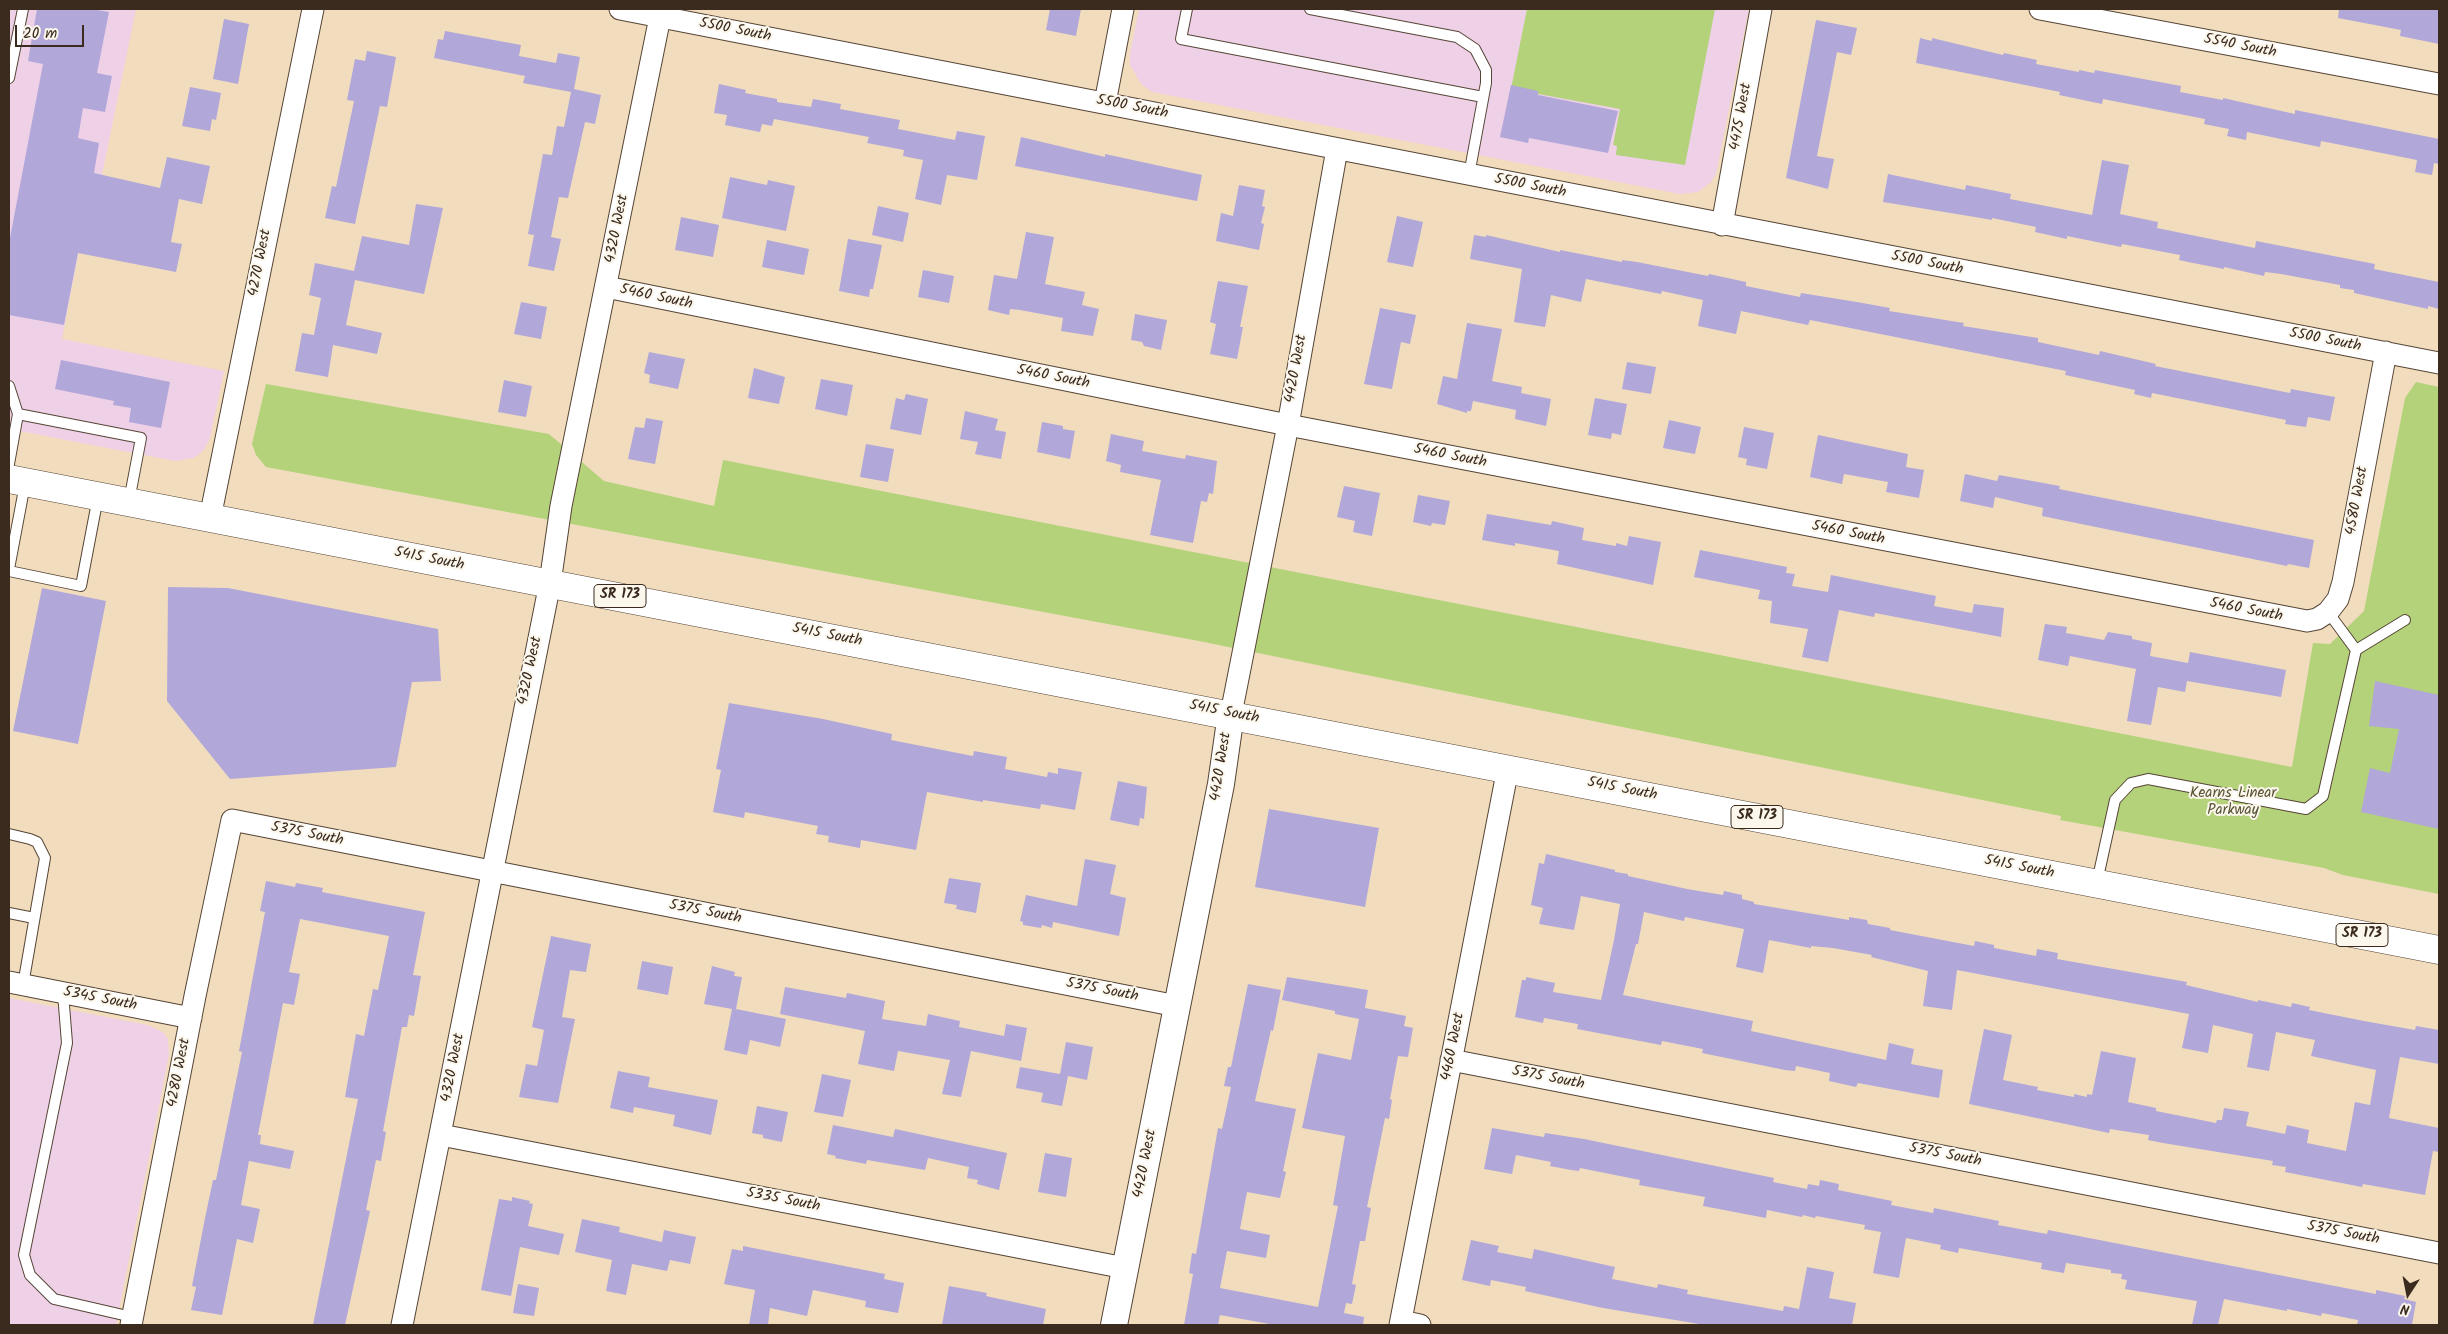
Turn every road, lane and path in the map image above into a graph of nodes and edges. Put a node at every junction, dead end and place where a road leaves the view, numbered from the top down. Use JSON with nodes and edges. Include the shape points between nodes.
{"nodes":[{"id":1,"x":23,"y":9,"type":"edge"},
{"id":2,"x":313,"y":9,"type":"edge"},
{"id":3,"x":620,"y":9,"type":"edge"},
{"id":4,"x":1123,"y":9,"type":"edge"},
{"id":5,"x":1187,"y":9,"type":"edge"},
{"id":6,"x":1310,"y":9,"type":"edge"},
{"id":7,"x":1761,"y":9,"type":"edge"},
{"id":8,"x":2040,"y":9,"type":"edge"},
{"id":9,"x":660,"y":17,"type":"junction"},
{"id":10,"x":9,"y":78,"type":"edge"},
{"id":11,"x":2439,"y":84,"type":"edge"},
{"id":12,"x":1484,"y":97,"type":"junction"},
{"id":13,"x":1105,"y":103,"type":"junction"},
{"id":14,"x":1337,"y":149,"type":"junction"},
{"id":15,"x":1469,"y":175,"type":"junction"},
{"id":16,"x":1722,"y":224,"type":"junction"},
{"id":17,"x":606,"y":287,"type":"junction"},
{"id":18,"x":2386,"y":352,"type":"junction"},
{"id":19,"x":2439,"y":363,"type":"edge"},
{"id":20,"x":9,"y":386,"type":"edge"},
{"id":21,"x":18,"y":414,"type":"junction"},
{"id":22,"x":1288,"y":425,"type":"junction"},
{"id":23,"x":14,"y":475,"type":"edge"},
{"id":24,"x":98,"y":496,"type":"junction"},
{"id":25,"x":128,"y":502,"type":"junction"},
{"id":26,"x":210,"y":518,"type":"junction"},
{"id":27,"x":9,"y":570,"type":"edge"},
{"id":28,"x":550,"y":583,"type":"junction"},
{"id":29,"x":2328,"y":612,"type":"junction"},
{"id":30,"x":2405,"y":620,"type":"dead end"},
{"id":31,"x":2356,"y":650,"type":"junction"},
{"id":32,"x":1230,"y":714,"type":"junction"},
{"id":33,"x":1508,"y":768,"type":"junction"},
{"id":34,"x":232,"y":820,"type":"joint"},
{"id":35,"x":9,"y":834,"type":"edge"},
{"id":36,"x":492,"y":871,"type":"junction"},
{"id":37,"x":2097,"y":883,"type":"junction"},
{"id":38,"x":9,"y":913,"type":"edge"},
{"id":39,"x":34,"y":918,"type":"junction"},
{"id":40,"x":2439,"y":950,"type":"edge"},
{"id":41,"x":16,"y":984,"type":"edge"},
{"id":42,"x":63,"y":993,"type":"junction"},
{"id":43,"x":1177,"y":1006,"type":"junction"},
{"id":44,"x":191,"y":1018,"type":"junction"},
{"id":45,"x":1451,"y":1060,"type":"junction"},
{"id":46,"x":441,"y":1134,"type":"junction"},
{"id":47,"x":2439,"y":1253,"type":"edge"},
{"id":48,"x":1125,"y":1268,"type":"junction"},
{"id":49,"x":131,"y":1321,"type":"edge"},
{"id":50,"x":1407,"y":1324,"type":"edge"},
{"id":51,"x":402,"y":1325,"type":"edge"},
{"id":52,"x":1114,"y":1325,"type":"edge"}],
"edges":[{"from":1,"to":10,"type":"lane"},
{"from":2,"to":26,"type":"street","name":"4270 West"},
{"from":3,"to":9,"type":"street","name":"5500 South"},
{"from":4,"to":13,"type":"street"},
{"from":5,"to":12,"type":"lane","via":[[1181,39]]},
{"from":6,"to":12,"type":"lane","via":[[1457,38],[1475,49],[1481,58],[1486,70]]},
{"from":7,"to":16,"type":"street","name":"4475 West"},
{"from":8,"to":11,"type":"street","name":"5540 South"},
{"from":9,"to":13,"type":"street","name":"5500 South"},
{"from":9,"to":17,"type":"street","name":"4320 West"},
{"from":12,"to":15,"type":"lane"},
{"from":13,"to":14,"type":"street","name":"5500 South"},
{"from":14,"to":15,"type":"street","name":"5500 South"},
{"from":14,"to":22,"type":"street","name":"4420 West"},
{"from":15,"to":16,"type":"street","name":"5500 South"},
{"from":16,"to":18,"type":"street","name":"5500 South"},
{"from":17,"to":22,"type":"street","name":"5460 South"},
{"from":17,"to":28,"type":"street","name":"4320 West","via":[[561,506]]},
{"from":18,"to":19,"type":"street","name":"5500 South"},
{"from":18,"to":29,"type":"street","name":"4580 West","via":[[2343,582],[2338,599]]},
{"from":20,"to":21,"type":"lane"},
{"from":21,"to":23,"type":"lane"},
{"from":21,"to":25,"type":"lane","via":[[141,438]]},
{"from":22,"to":29,"type":"street","name":"5460 South","via":[[2296,620],[2317,619]]},
{"from":22,"to":32,"type":"street","name":"4420 West"},
{"from":23,"to":24,"type":"main road","name":"5415 South","number":"SR 173"},
{"from":23,"to":27,"type":"lane"},
{"from":24,"to":25,"type":"main road","name":"5415 South","number":"SR 173"},
{"from":24,"to":27,"type":"lane","via":[[81,586]]},
{"from":25,"to":26,"type":"main road","name":"5415 South","number":"SR 173"},
{"from":26,"to":28,"type":"main road","name":"5415 South","number":"SR 173"},
{"from":28,"to":32,"type":"main road","name":"5415 South","number":"SR 173"},
{"from":28,"to":36,"type":"street","name":"4320 West"},
{"from":29,"to":31,"type":"lane"},
{"from":30,"to":31,"type":"lane"},
{"from":31,"to":37,"type":"lane","via":[[2323,796],[2306,808],[2148,779],[2131,783],[2115,800]]},
{"from":32,"to":33,"type":"main road","name":"5415 South","number":"SR 173"},
{"from":32,"to":43,"type":"street","name":"4420 West","via":[[1221,784]]},
{"from":33,"to":37,"type":"main road","name":"5415 South","number":"SR 173"},
{"from":33,"to":45,"type":"street","name":"4460 West"},
{"from":34,"to":36,"type":"street","name":"5375 South"},
{"from":34,"to":44,"type":"street","name":"4280 West"},
{"from":35,"to":39,"type":"lane","via":[[37,842],[44,858]]},
{"from":36,"to":43,"type":"street","name":"5375 South"},
{"from":36,"to":46,"type":"street","name":"4320 West"},
{"from":37,"to":40,"type":"main road","name":"5415 South","number":"SR 173"},
{"from":38,"to":39,"type":"lane"},
{"from":39,"to":41,"type":"lane"},
{"from":41,"to":42,"type":"street","name":"5345 South"},
{"from":42,"to":44,"type":"street","name":"5345 South"},
{"from":42,"to":49,"type":"lane","via":[[67,1044],[24,1255],[30,1275],[54,1299]]},
{"from":43,"to":48,"type":"street","name":"4420 West"},
{"from":44,"to":49,"type":"street","name":"4280 West"},
{"from":45,"to":47,"type":"street","name":"5375 South"},
{"from":45,"to":50,"type":"street","name":"4460 West"},
{"from":46,"to":48,"type":"street","name":"5335 South"},
{"from":46,"to":51,"type":"street","name":"4320 West"},
{"from":48,"to":52,"type":"street","name":"4420 West"}]}
